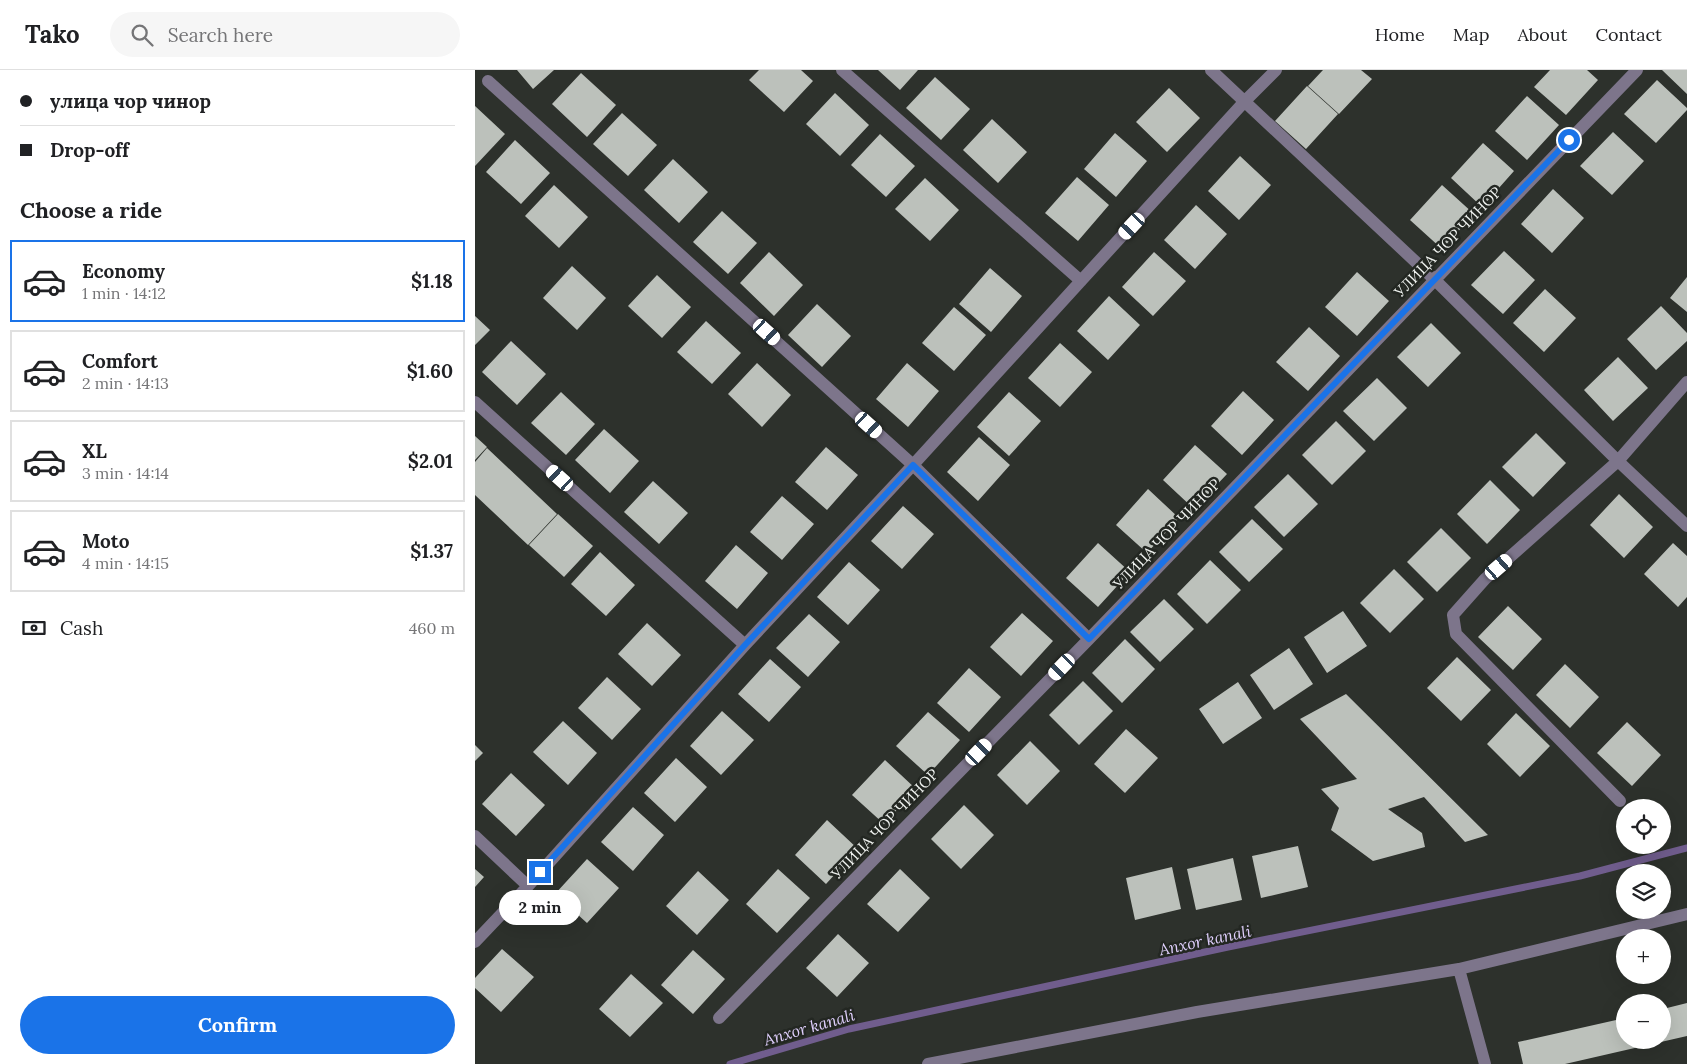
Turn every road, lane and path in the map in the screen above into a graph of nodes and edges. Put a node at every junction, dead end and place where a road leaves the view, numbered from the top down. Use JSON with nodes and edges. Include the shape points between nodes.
{"nodes":[{"id":1,"x":842,"y":70,"type":"edge"},
{"id":2,"x":1211,"y":70,"type":"edge"},
{"id":3,"x":1276,"y":70,"type":"edge"},
{"id":4,"x":1637,"y":70,"type":"edge"},
{"id":5,"x":488,"y":81,"type":"dead end"},
{"id":6,"x":1245,"y":101,"type":"junction"},
{"id":7,"x":1434,"y":279,"type":"junction"},
{"id":8,"x":1081,"y":281,"type":"junction"},
{"id":9,"x":1687,"y":382,"type":"edge"},
{"id":10,"x":475,"y":402,"type":"edge"},
{"id":11,"x":1618,"y":461,"type":"junction"},
{"id":12,"x":913,"y":465,"type":"junction"},
{"id":13,"x":1687,"y":526,"type":"edge"},
{"id":14,"x":1089,"y":639,"type":"junction"},
{"id":15,"x":745,"y":645,"type":"junction"},
{"id":16,"x":1619,"y":799,"type":"edge"},
{"id":17,"x":475,"y":836,"type":"edge"},
{"id":18,"x":528,"y":886,"type":"junction"},
{"id":19,"x":1687,"y":914,"type":"edge"},
{"id":20,"x":475,"y":942,"type":"edge"},
{"id":21,"x":1459,"y":969,"type":"junction"},
{"id":22,"x":719,"y":1018,"type":"dead end"},
{"id":23,"x":928,"y":1064,"type":"edge"},
{"id":24,"x":1485,"y":1064,"type":"edge"}],
"edges":[{"from":1,"to":8,"type":"street"},
{"from":2,"to":6,"type":"street"},
{"from":3,"to":6,"type":"street"},
{"from":4,"to":7,"type":"street","name":"УЛИЦА ЧОР ЧИНОР"},
{"from":5,"to":12,"type":"street"},
{"from":6,"to":7,"type":"street"},
{"from":6,"to":8,"type":"street"},
{"from":7,"to":11,"type":"street"},
{"from":7,"to":14,"type":"street","name":"УЛИЦА ЧОР ЧИНОР"},
{"from":8,"to":12,"type":"street"},
{"from":9,"to":11,"type":"street"},
{"from":10,"to":15,"type":"street"},
{"from":11,"to":13,"type":"street"},
{"from":11,"to":16,"type":"street","via":[[1485,580],[1453,615],[1457,634]]},
{"from":12,"to":14,"type":"street"},
{"from":12,"to":15,"type":"street"},
{"from":14,"to":22,"type":"street","name":"УЛИЦА ЧОР ЧИНОР"},
{"from":15,"to":18,"type":"street"},
{"from":17,"to":18,"type":"street"},
{"from":18,"to":20,"type":"street"},
{"from":19,"to":21,"type":"street"},
{"from":21,"to":23,"type":"street","via":[[1197,1012]]},
{"from":21,"to":24,"type":"street"}]}
